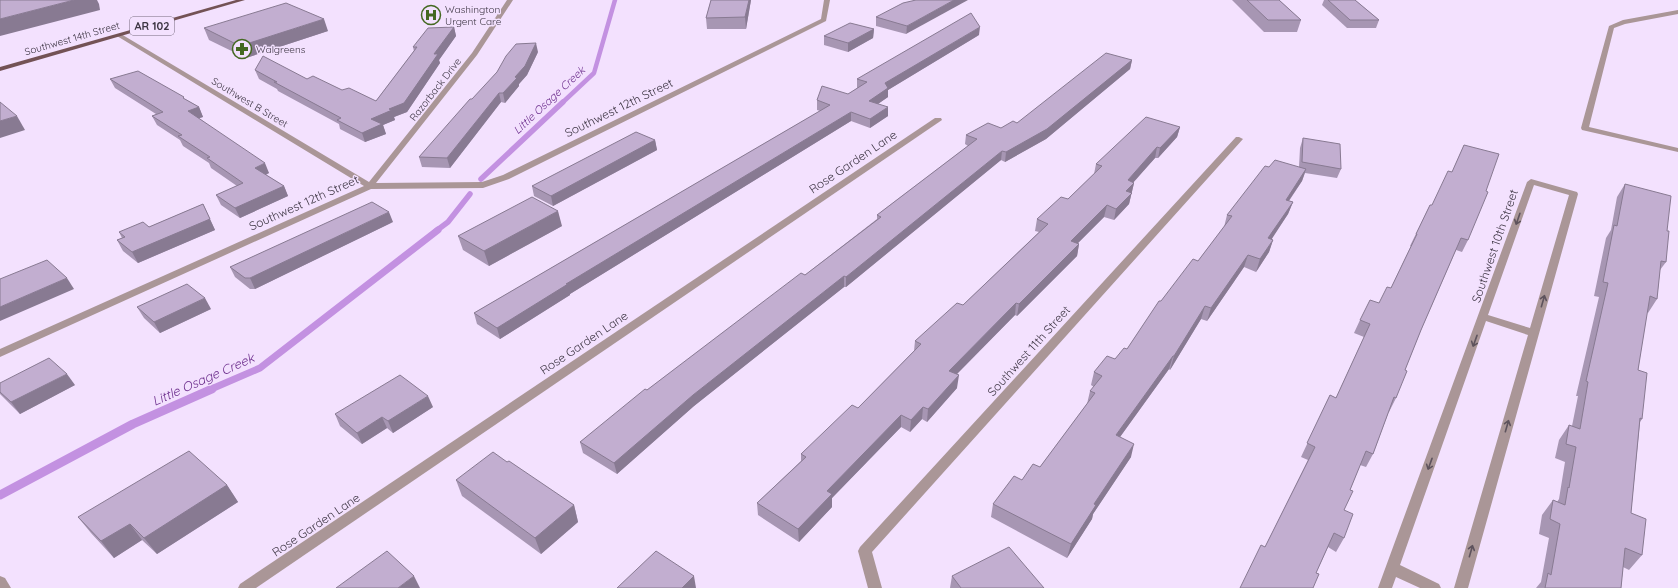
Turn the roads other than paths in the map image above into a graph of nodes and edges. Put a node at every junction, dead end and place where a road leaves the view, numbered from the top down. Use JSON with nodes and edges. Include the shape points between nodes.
{"nodes":[{"id":1,"x":242,"y":0,"type":"edge"},
{"id":2,"x":510,"y":0,"type":"edge"},
{"id":3,"x":827,"y":0,"type":"edge"},
{"id":4,"x":1678,"y":12,"type":"edge"},
{"id":5,"x":119,"y":35,"type":"junction"},
{"id":6,"x":0,"y":69,"type":"edge"},
{"id":7,"x":938,"y":120,"type":"dead end"},
{"id":8,"x":1239,"y":140,"type":"dead end"},
{"id":9,"x":1678,"y":150,"type":"edge"},
{"id":10,"x":370,"y":186,"type":"junction"},
{"id":11,"x":1484,"y":317,"type":"junction"},
{"id":12,"x":1534,"y":333,"type":"junction"},
{"id":13,"x":0,"y":353,"type":"edge"},
{"id":14,"x":1392,"y":568,"type":"junction"},
{"id":15,"x":0,"y":582,"type":"edge"},
{"id":16,"x":4,"y":588,"type":"edge"},
{"id":17,"x":245,"y":588,"type":"edge"},
{"id":18,"x":876,"y":588,"type":"edge"},
{"id":19,"x":1385,"y":588,"type":"edge"},
{"id":20,"x":1434,"y":588,"type":"edge"},
{"id":21,"x":1461,"y":588,"type":"edge"}],
"edges":[{"from":1,"to":5,"type":"main road","name":"Southwest 14th Street","number":"AR 102"},
{"from":2,"to":10,"type":"street","name":"Razorback Drive","via":[[475,54]]},
{"from":3,"to":10,"type":"street","name":"Southwest 12th Street","via":[[824,20],[506,177],[483,185]]},
{"from":4,"to":9,"type":"street","via":[[1623,22],[1611,27],[1585,128]]},
{"from":5,"to":6,"type":"main road","name":"Southwest 14th Street","number":"AR 102"},
{"from":5,"to":10,"type":"street","name":"Southwest B Street"},
{"from":7,"to":17,"type":"street","name":"Rose Garden Lane"},
{"from":8,"to":18,"type":"street","name":"Southwest 11th Street","via":[[865,550]]},
{"from":10,"to":13,"type":"street","name":"Southwest 12th Street"},
{"from":11,"to":12,"type":"street"},
{"from":12,"to":11,"type":"street","name":"Southwest 10th Street","one_way":true,"via":[[1574,194],[1531,182]]},
{"from":11,"to":14,"type":"street","name":"Southwest 10th Street","one_way":true},
{"from":21,"to":12,"type":"street","name":"Southwest 10th Street","one_way":true},
{"from":14,"to":19,"type":"street","name":"Southwest 10th Street"},
{"from":14,"to":20,"type":"street"},
{"from":15,"to":16,"type":"street"}]}
